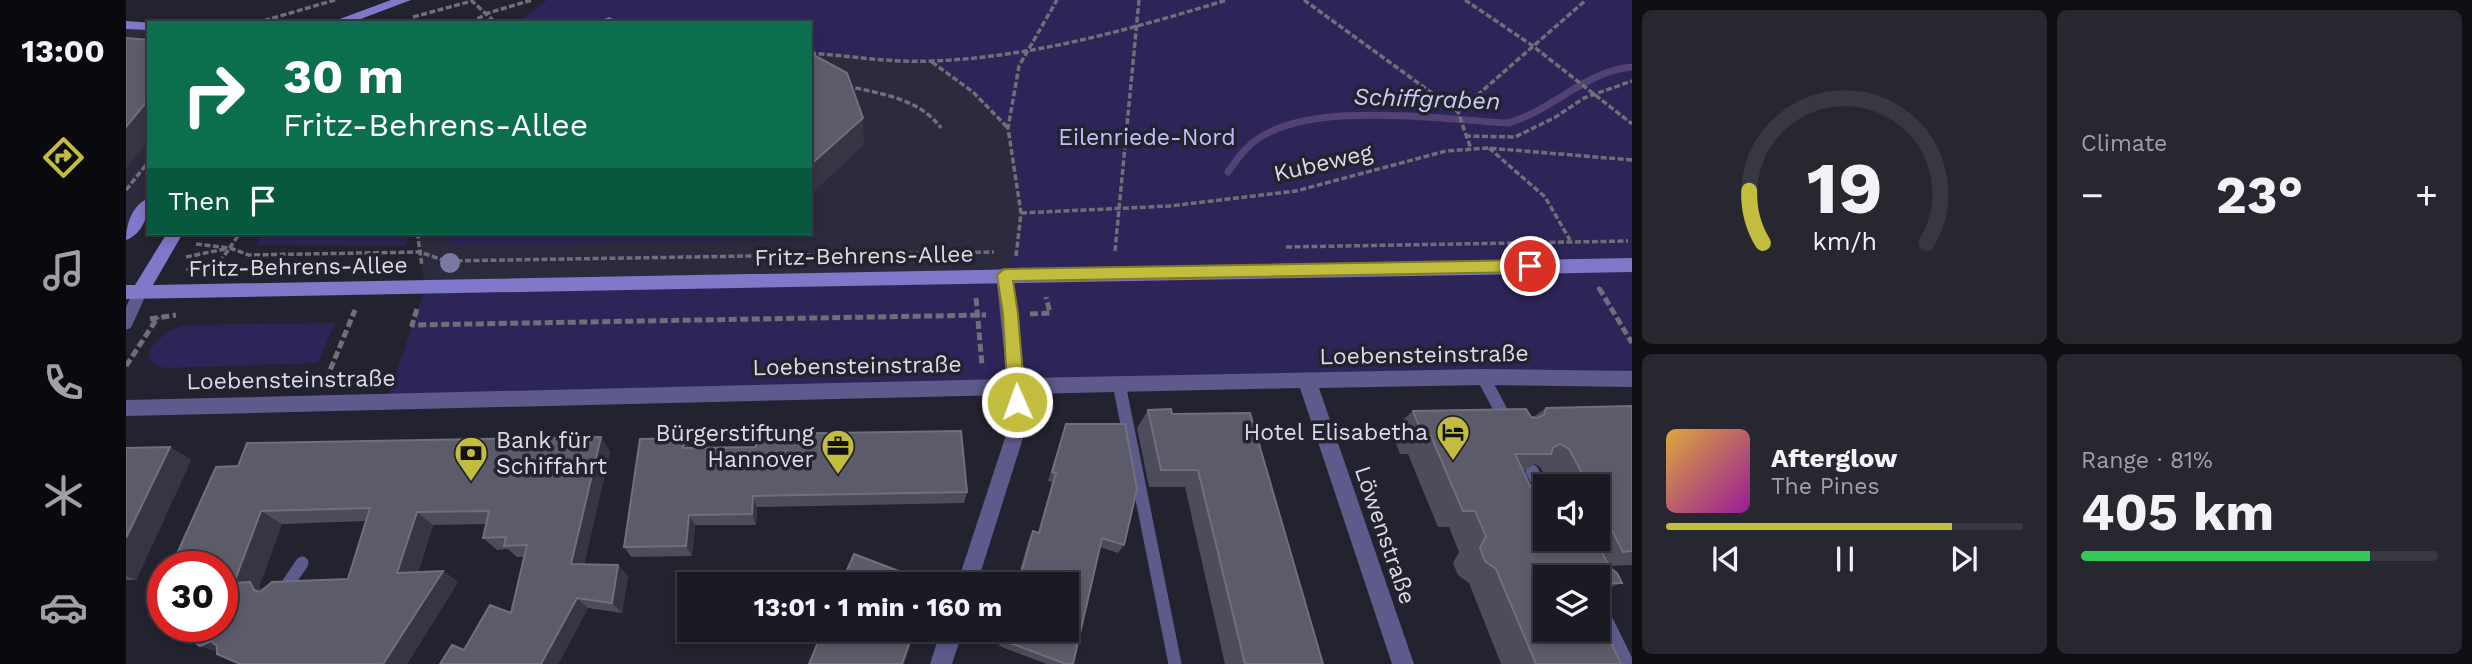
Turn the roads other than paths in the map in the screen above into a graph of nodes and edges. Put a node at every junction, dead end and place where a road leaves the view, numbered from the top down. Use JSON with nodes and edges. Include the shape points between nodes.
{"nodes":[{"id":1,"x":404,"y":0,"type":"edge"},
{"id":2,"x":342,"y":21,"type":"edge"},
{"id":3,"x":126,"y":25,"type":"edge"},
{"id":4,"x":147,"y":26,"type":"edge"},
{"id":5,"x":147,"y":207,"type":"edge"},
{"id":6,"x":126,"y":234,"type":"edge"},
{"id":7,"x":174,"y":235,"type":"edge"},
{"id":8,"x":1632,"y":265,"type":"edge"},
{"id":9,"x":1004,"y":275,"type":"junction"},
{"id":10,"x":133,"y":292,"type":"edge"},
{"id":11,"x":126,"y":323,"type":"edge"},
{"id":12,"x":1483,"y":377,"type":"junction"},
{"id":13,"x":1632,"y":379,"type":"edge"},
{"id":14,"x":1307,"y":381,"type":"junction"},
{"id":15,"x":1119,"y":384,"type":"junction"},
{"id":16,"x":1017,"y":387,"type":"junction"},
{"id":17,"x":126,"y":408,"type":"edge"},
{"id":18,"x":1510,"y":428,"type":"edge"},
{"id":19,"x":1532,"y":471,"type":"edge"},
{"id":20,"x":1534,"y":474,"type":"edge"},
{"id":21,"x":302,"y":563,"type":"dead end"},
{"id":22,"x":971,"y":572,"type":"edge"},
{"id":23,"x":282,"y":593,"type":"edge"},
{"id":24,"x":1610,"y":627,"type":"edge"},
{"id":25,"x":948,"y":642,"type":"edge"},
{"id":26,"x":941,"y":664,"type":"edge"},
{"id":27,"x":1175,"y":664,"type":"edge"},
{"id":28,"x":1403,"y":664,"type":"edge"},
{"id":29,"x":1628,"y":664,"type":"edge"}],
"edges":[{"from":1,"to":2,"type":"street"},
{"from":3,"to":4,"type":"street"},
{"from":5,"to":6,"type":"street"},
{"from":7,"to":10,"type":"street"},
{"from":8,"to":9,"type":"street","name":"Fritz-Behrens-Allee"},
{"from":9,"to":10,"type":"street","name":"Fritz-Behrens-Allee"},
{"from":9,"to":16,"type":"street"},
{"from":10,"to":11,"type":"lane"},
{"from":12,"to":13,"type":"street","name":"Loebensteinstraße"},
{"from":12,"to":14,"type":"street","name":"Loebensteinstraße"},
{"from":12,"to":18,"type":"lane"},
{"from":14,"to":15,"type":"street","name":"Loebensteinstraße"},
{"from":14,"to":28,"type":"street","name":"Löwenstraße"},
{"from":15,"to":16,"type":"street","name":"Loebensteinstraße"},
{"from":15,"to":27,"type":"lane"},
{"from":16,"to":17,"type":"street","name":"Loebensteinstraße"},
{"from":16,"to":22,"type":"street","via":[[1014,438]]},
{"from":19,"to":20,"type":"lane"},
{"from":21,"to":23,"type":"lane"},
{"from":24,"to":29,"type":"lane"},
{"from":25,"to":26,"type":"street"}]}
